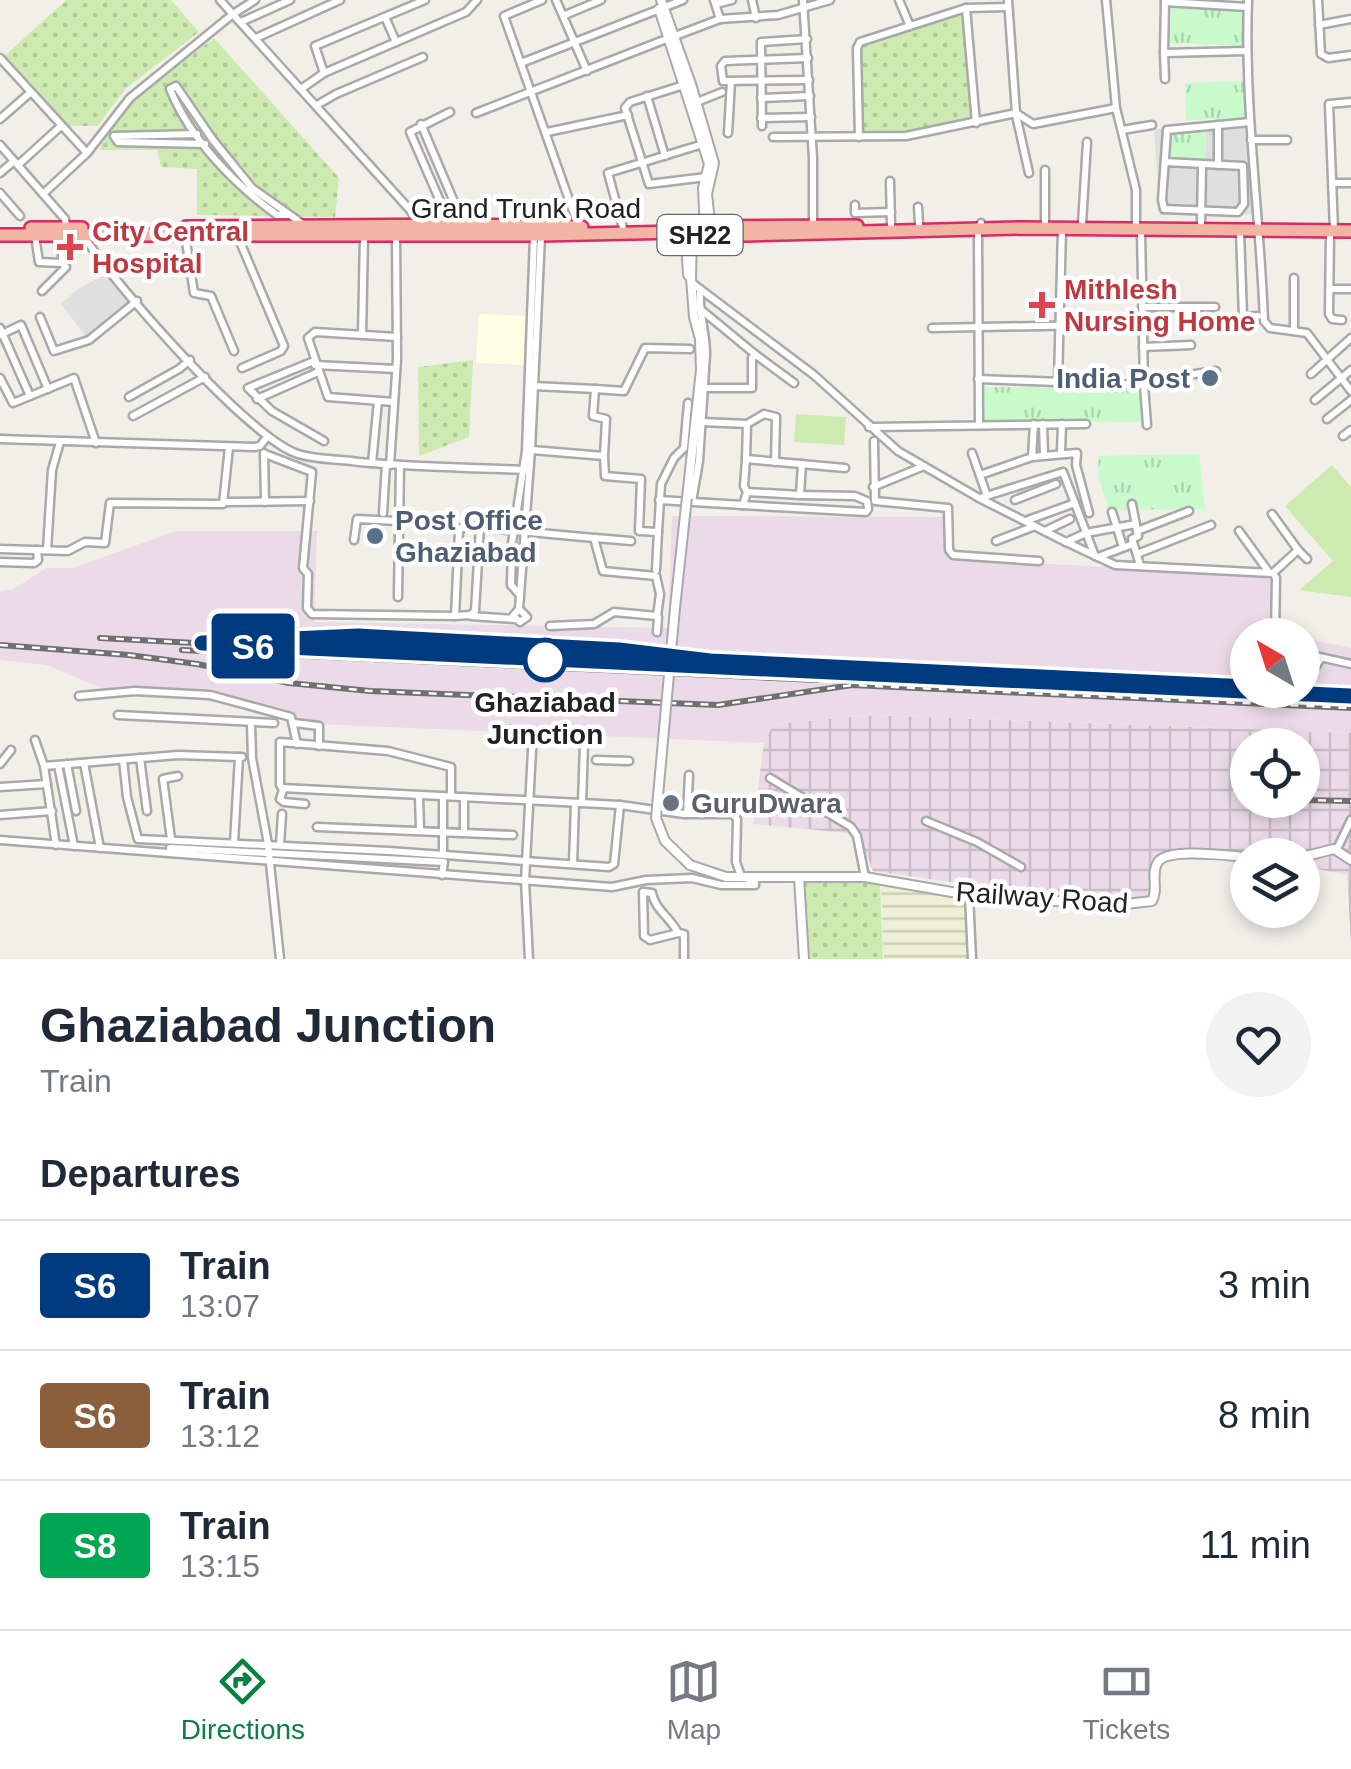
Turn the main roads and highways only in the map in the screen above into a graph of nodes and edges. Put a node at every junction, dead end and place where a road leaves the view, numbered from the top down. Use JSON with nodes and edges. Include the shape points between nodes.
{"nodes":[{"id":1,"x":979,"y":226,"type":"junction"},
{"id":2,"x":1062,"y":226,"type":"junction"},
{"id":3,"x":1260,"y":227,"type":"junction"},
{"id":4,"x":1351,"y":227,"type":"edge"},
{"id":5,"x":1138,"y":228,"type":"junction"},
{"id":6,"x":323,"y":230,"type":"junction"},
{"id":7,"x":421,"y":230,"type":"junction"},
{"id":8,"x":537,"y":230,"type":"junction"},
{"id":9,"x":0,"y":231,"type":"edge"},
{"id":10,"x":64,"y":231,"type":"junction"},
{"id":11,"x":702,"y":231,"type":"junction"}],
"edges":[{"from":1,"to":2,"type":"highway","name":"Grand Trunk Road","number":"SH22"},
{"from":1,"to":2,"type":"highway","name":"Grand Trunk Road","number":"SH22"},
{"from":1,"to":11,"type":"highway","name":"Grand Trunk Road","number":"SH22"},
{"from":1,"to":11,"type":"highway","name":"Grand Trunk Road","number":"SH22","via":[[891,218]]},
{"from":2,"to":5,"type":"highway","name":"Grand Trunk Road","number":"SH22"},
{"from":2,"to":5,"type":"highway","name":"Grand Trunk Road","number":"SH22"},
{"from":3,"to":4,"type":"highway","name":"Grand Trunk Road","number":"SH22"},
{"from":3,"to":5,"type":"highway","name":"Grand Trunk Road","number":"SH22"},
{"from":3,"to":5,"type":"highway","name":"Grand Trunk Road","number":"SH22","via":[[1201,217]]},
{"from":6,"to":7,"type":"highway","name":"Grand Trunk Road","number":"SH22"},
{"from":6,"to":7,"type":"highway","name":"Grand Trunk Road","number":"SH22"},
{"from":6,"to":10,"type":"highway","name":"Grand Trunk Road","number":"SH22","via":[[237,236]]},
{"from":6,"to":10,"type":"highway","name":"Grand Trunk Road","number":"SH22"},
{"from":7,"to":8,"type":"highway","name":"Grand Trunk Road","number":"SH22"},
{"from":7,"to":8,"type":"highway","name":"Grand Trunk Road","number":"SH22"},
{"from":8,"to":11,"type":"highway","name":"Grand Trunk Road","number":"SH22"},
{"from":8,"to":11,"type":"highway","name":"Grand Trunk Road","number":"SH22"},
{"from":9,"to":10,"type":"highway","name":"Grand Trunk Road","number":"SH22"},
{"from":9,"to":10,"type":"highway","name":"Grand Trunk Road","number":"SH22"}]}
